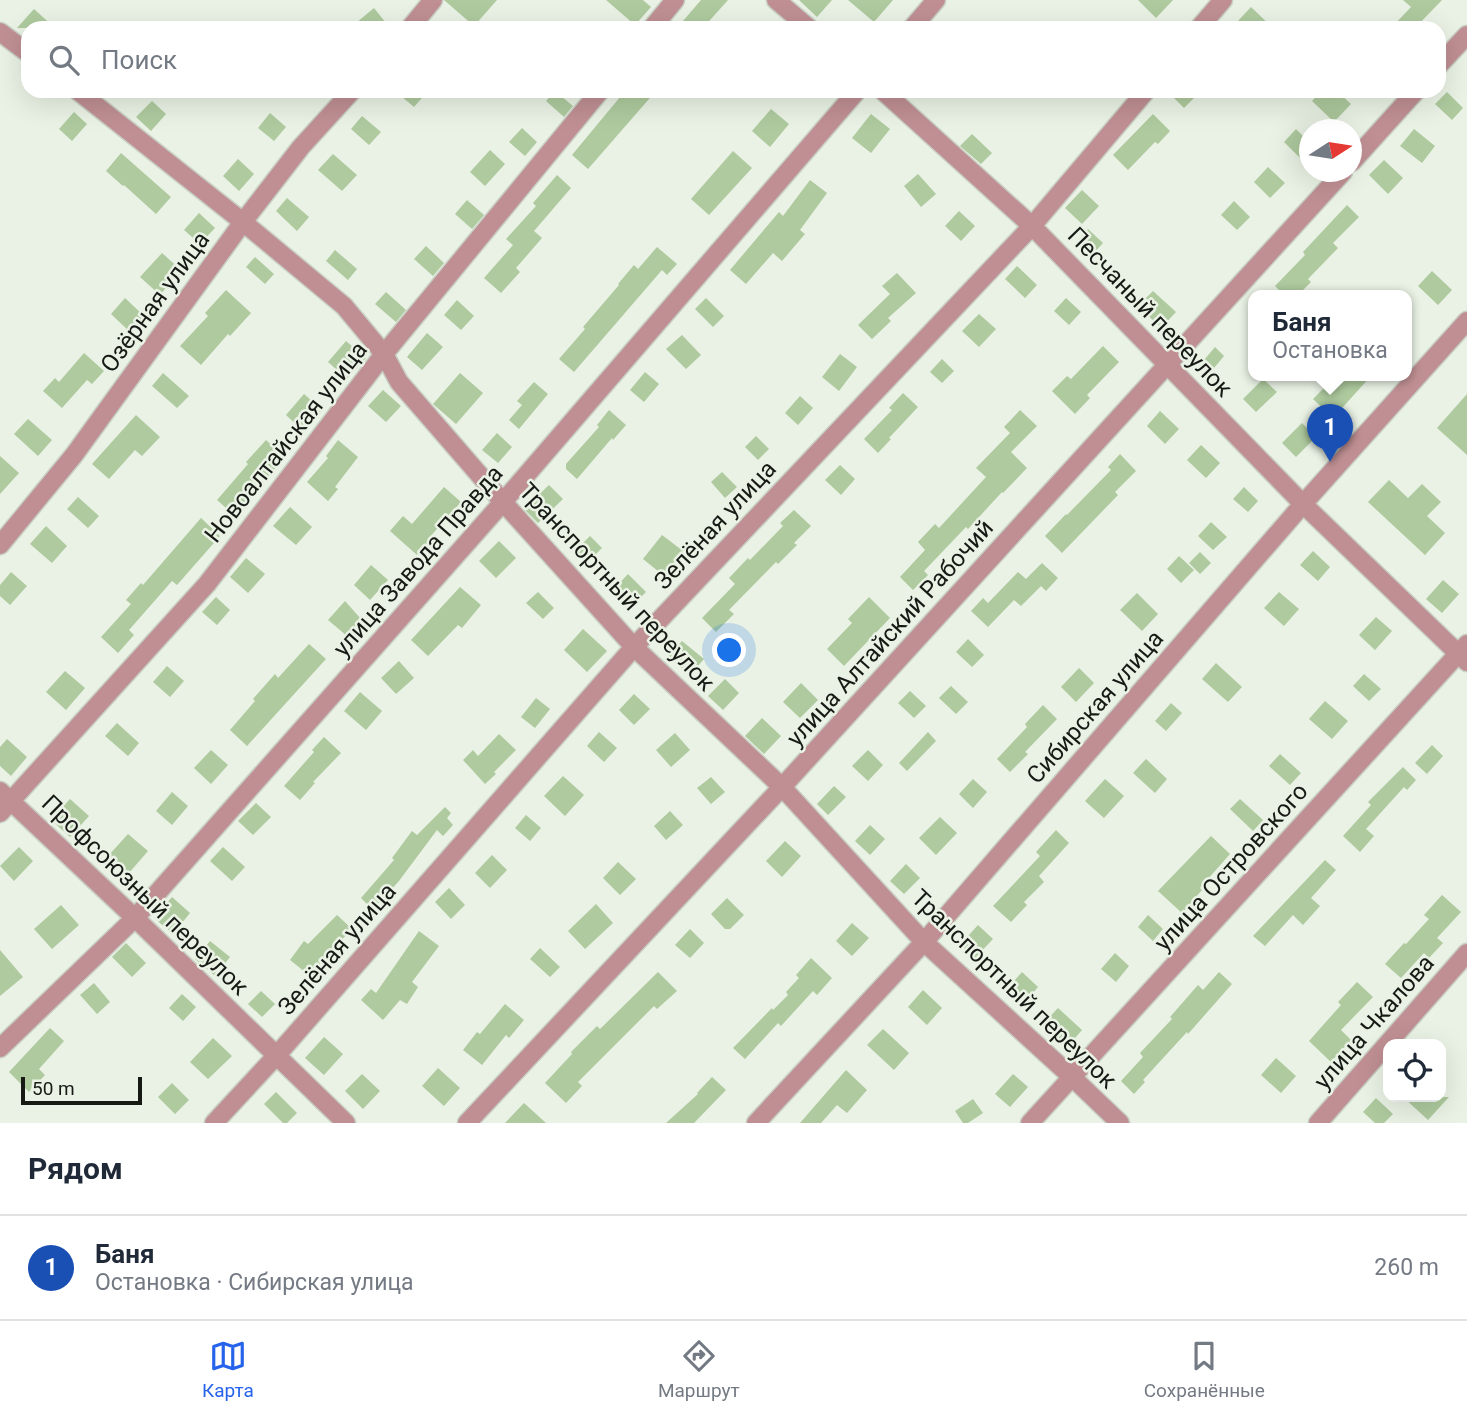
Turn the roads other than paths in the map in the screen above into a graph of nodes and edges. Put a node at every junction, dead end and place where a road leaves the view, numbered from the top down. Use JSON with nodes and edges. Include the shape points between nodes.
{"nodes":[{"id":1,"x":433,"y":0,"type":"edge"},
{"id":2,"x":675,"y":0,"type":"edge"},
{"id":3,"x":776,"y":0,"type":"edge"},
{"id":4,"x":936,"y":0,"type":"edge"},
{"id":5,"x":1223,"y":0,"type":"edge"},
{"id":6,"x":416,"y":21,"type":"edge"},
{"id":7,"x":658,"y":21,"type":"edge"},
{"id":8,"x":801,"y":21,"type":"edge"},
{"id":9,"x":918,"y":21,"type":"edge"},
{"id":10,"x":1205,"y":21,"type":"edge"},
{"id":11,"x":0,"y":32,"type":"edge"},
{"id":12,"x":1467,"y":35,"type":"edge"},
{"id":13,"x":21,"y":48,"type":"edge"},
{"id":14,"x":1446,"y":58,"type":"edge"},
{"id":15,"x":87,"y":98,"type":"edge"},
{"id":16,"x":346,"y":98,"type":"edge"},
{"id":17,"x":594,"y":98,"type":"edge"},
{"id":18,"x":851,"y":98,"type":"edge"},
{"id":19,"x":891,"y":98,"type":"edge"},
{"id":20,"x":1140,"y":98,"type":"edge"},
{"id":21,"x":1410,"y":98,"type":"edge"},
{"id":22,"x":1362,"y":151,"type":"edge"},
{"id":23,"x":1334,"y":182,"type":"edge"},
{"id":24,"x":243,"y":222,"type":"junction"},
{"id":25,"x":1032,"y":226,"type":"junction"},
{"id":26,"x":1467,"y":321,"type":"edge"},
{"id":27,"x":384,"y":354,"type":"junction"},
{"id":28,"x":1167,"y":365,"type":"junction"},
{"id":29,"x":503,"y":502,"type":"junction"},
{"id":30,"x":1303,"y":504,"type":"junction"},
{"id":31,"x":0,"y":545,"type":"edge"},
{"id":32,"x":634,"y":647,"type":"junction"},
{"id":33,"x":1464,"y":653,"type":"edge"},
{"id":34,"x":782,"y":788,"type":"junction"},
{"id":35,"x":4,"y":802,"type":"edge"},
{"id":36,"x":135,"y":918,"type":"junction"},
{"id":37,"x":924,"y":942,"type":"junction"},
{"id":38,"x":1467,"y":953,"type":"edge"},
{"id":39,"x":0,"y":1048,"type":"edge"},
{"id":40,"x":276,"y":1055,"type":"junction"},
{"id":41,"x":1073,"y":1077,"type":"junction"},
{"id":42,"x":214,"y":1123,"type":"edge"},
{"id":43,"x":346,"y":1123,"type":"edge"},
{"id":44,"x":467,"y":1123,"type":"edge"},
{"id":45,"x":757,"y":1123,"type":"edge"},
{"id":46,"x":1030,"y":1123,"type":"edge"},
{"id":47,"x":1120,"y":1123,"type":"edge"},
{"id":48,"x":1318,"y":1123,"type":"edge"}],
"edges":[{"from":1,"to":6,"type":"street"},
{"from":2,"to":7,"type":"street"},
{"from":3,"to":8,"type":"street"},
{"from":4,"to":9,"type":"street"},
{"from":5,"to":10,"type":"street"},
{"from":11,"to":13,"type":"street"},
{"from":12,"to":14,"type":"street"},
{"from":15,"to":24,"type":"street","name":"Транспортный переулок"},
{"from":16,"to":24,"type":"street","name":"Озёрная улица"},
{"from":17,"to":27,"type":"street","name":"Новоалтайская улица"},
{"from":18,"to":29,"type":"street","name":"улица Завода Правда"},
{"from":19,"to":25,"type":"street","name":"Песчаный переулок"},
{"from":20,"to":25,"type":"street","name":"Зелёная улица"},
{"from":21,"to":22,"type":"street"},
{"from":23,"to":28,"type":"street","name":"улица Алтайский Рабочий"},
{"from":24,"to":27,"type":"street","name":"Транспортный переулок","via":[[344,306]]},
{"from":24,"to":31,"type":"street","name":"Озёрная улица","via":[[74,455]]},
{"from":25,"to":28,"type":"street","name":"Песчаный переулок"},
{"from":25,"to":32,"type":"street","name":"Зелёная улица"},
{"from":26,"to":30,"type":"street","name":"Сибирская улица"},
{"from":27,"to":29,"type":"street","name":"Транспортный переулок","via":[[399,382]]},
{"from":27,"to":35,"type":"street","name":"Новоалтайская улица","via":[[207,584]]},
{"from":28,"to":30,"type":"street","name":"Песчаный переулок"},
{"from":28,"to":34,"type":"street","name":"улица Алтайский Рабочий"},
{"from":29,"to":32,"type":"street","name":"Транспортный переулок"},
{"from":29,"to":36,"type":"street","name":"улица Завода Правда"},
{"from":30,"to":33,"type":"street","name":"Песчаный переулок"},
{"from":30,"to":37,"type":"street","name":"Сибирская улица"},
{"from":32,"to":34,"type":"street","name":"Транспортный переулок"},
{"from":32,"to":40,"type":"street","name":"Зелёная улица"},
{"from":33,"to":41,"type":"street","name":"улица Островского"},
{"from":34,"to":37,"type":"street","name":"Транспортный переулок"},
{"from":34,"to":44,"type":"street","name":"улица Алтайский Рабочий"},
{"from":35,"to":36,"type":"street","name":"Профсоюзный переулок"},
{"from":36,"to":39,"type":"street","name":"улица Завода Правда"},
{"from":36,"to":40,"type":"street","name":"Профсоюзный переулок"},
{"from":37,"to":41,"type":"street","name":"Транспортный переулок"},
{"from":37,"to":45,"type":"street","name":"Сибирская улица"},
{"from":38,"to":48,"type":"street","name":"улица Чкалова"},
{"from":40,"to":42,"type":"street","name":"Зелёная улица"},
{"from":40,"to":43,"type":"street","name":"Профсоюзный переулок"},
{"from":41,"to":46,"type":"street","name":"улица Островского"},
{"from":41,"to":47,"type":"street","name":"Транспортный переулок"}]}
